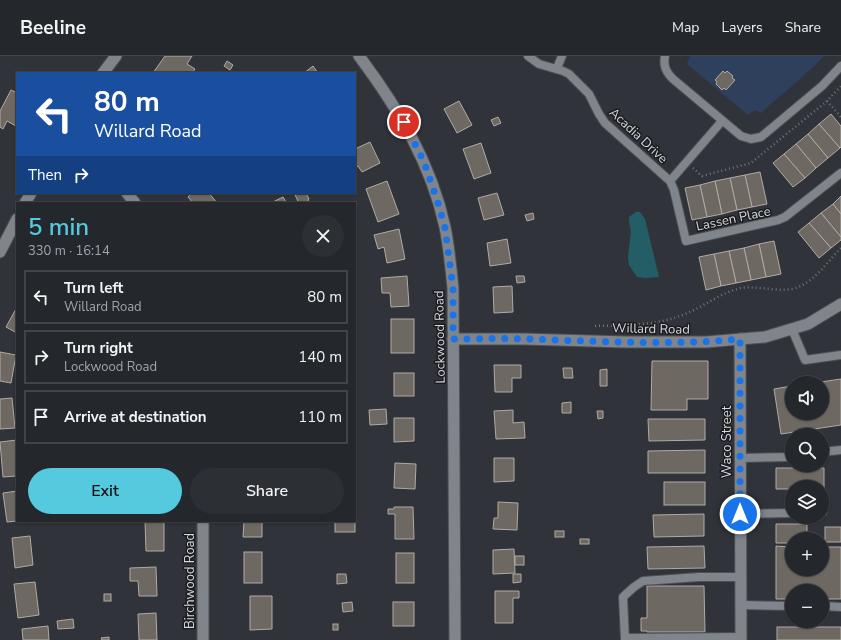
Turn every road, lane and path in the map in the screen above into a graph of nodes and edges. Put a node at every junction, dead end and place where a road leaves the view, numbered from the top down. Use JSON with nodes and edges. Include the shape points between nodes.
{"nodes":[{"id":1,"x":116,"y":56,"type":"edge"},
{"id":2,"x":359,"y":56,"type":"edge"},
{"id":3,"x":528,"y":56,"type":"edge"},
{"id":4,"x":562,"y":56,"type":"edge"},
{"id":5,"x":665,"y":56,"type":"edge"},
{"id":6,"x":841,"y":66,"type":"edge"},
{"id":7,"x":557,"y":68,"type":"junction"},
{"id":8,"x":105,"y":72,"type":"edge"},
{"id":9,"x":818,"y":90,"type":"junction"},
{"id":10,"x":841,"y":117,"type":"edge"},
{"id":11,"x":722,"y":121,"type":"junction"},
{"id":12,"x":841,"y":173,"type":"edge"},
{"id":13,"x":670,"y":181,"type":"junction"},
{"id":14,"x":128,"y":194,"type":"edge"},
{"id":15,"x":134,"y":202,"type":"edge"},
{"id":16,"x":16,"y":221,"type":"edge"},
{"id":17,"x":686,"y":240,"type":"joint"},
{"id":18,"x":841,"y":248,"type":"edge"},
{"id":19,"x":0,"y":252,"type":"edge"},
{"id":20,"x":841,"y":304,"type":"edge"},
{"id":21,"x":595,"y":326,"type":"dead end"},
{"id":22,"x":792,"y":329,"type":"junction"},
{"id":23,"x":453,"y":339,"type":"junction"},
{"id":24,"x":740,"y":339,"type":"junction"},
{"id":25,"x":841,"y":355,"type":"edge"},
{"id":26,"x":841,"y":450,"type":"edge"},
{"id":27,"x":829,"y":451,"type":"edge"},
{"id":28,"x":785,"y":457,"type":"edge"},
{"id":29,"x":740,"y":458,"type":"junction"},
{"id":30,"x":785,"y":513,"type":"edge"},
{"id":31,"x":740,"y":514,"type":"junction"},
{"id":32,"x":203,"y":522,"type":"edge"},
{"id":33,"x":741,"y":577,"type":"junction"},
{"id":34,"x":741,"y":605,"type":"junction"},
{"id":35,"x":785,"y":606,"type":"edge"},
{"id":36,"x":829,"y":606,"type":"edge"},
{"id":37,"x":841,"y":607,"type":"edge"},
{"id":38,"x":741,"y":638,"type":"edge"},
{"id":39,"x":625,"y":639,"type":"edge"},
{"id":40,"x":203,"y":640,"type":"edge"},
{"id":41,"x":455,"y":640,"type":"edge"}],
"edges":[{"from":1,"to":8,"type":"street"},
{"from":2,"to":23,"type":"street","name":"Lockwood Road","via":[[404,122],[424,162],[438,203],[450,257]]},
{"from":3,"to":7,"type":"lane","name":"Acadia Drive","via":[[538,64]]},
{"from":4,"to":7,"type":"lane"},
{"from":5,"to":11,"type":"lane","via":[[664,64],[668,74]]},
{"from":6,"to":9,"type":"lane"},
{"from":7,"to":13,"type":"lane","name":"Acadia Drive","via":[[569,74],[581,85],[605,123]]},
{"from":9,"to":10,"type":"path"},
{"from":9,"to":11,"type":"lane","via":[[756,139],[744,138]]},
{"from":11,"to":13,"type":"lane"},
{"from":12,"to":17,"type":"lane","name":"Lassen Place","via":[[785,217]]},
{"from":13,"to":17,"type":"lane","name":"Acadia Drive"},
{"from":14,"to":15,"type":"street"},
{"from":16,"to":19,"type":"street"},
{"from":18,"to":21,"type":"path","via":[[810,280],[798,287],[788,290],[752,287],[740,289],[680,316],[653,324]]},
{"from":20,"to":22,"type":"street","name":"Willard Road","via":[[808,324]]},
{"from":22,"to":24,"type":"street","name":"Willard Road","via":[[765,337]]},
{"from":22,"to":25,"type":"lane","via":[[805,360]]},
{"from":23,"to":24,"type":"street","name":"Willard Road","via":[[626,342],[706,342]]},
{"from":23,"to":41,"type":"street","name":"Lockwood Road"},
{"from":24,"to":29,"type":"street","name":"Waco Street"},
{"from":26,"to":27,"type":"lane"},
{"from":28,"to":29,"type":"lane"},
{"from":29,"to":31,"type":"street","name":"Waco Street"},
{"from":30,"to":31,"type":"lane"},
{"from":31,"to":33,"type":"street","name":"Waco Street"},
{"from":32,"to":40,"type":"street","name":"Birchwood Road"},
{"from":33,"to":34,"type":"street","name":"Waco Street"},
{"from":33,"to":39,"type":"lane","via":[[643,581],[634,586],[623,598]]},
{"from":34,"to":35,"type":"lane"},
{"from":34,"to":38,"type":"street","name":"Waco Street"},
{"from":36,"to":37,"type":"lane"},
{"from":38,"to":39,"type":"lane"}]}
